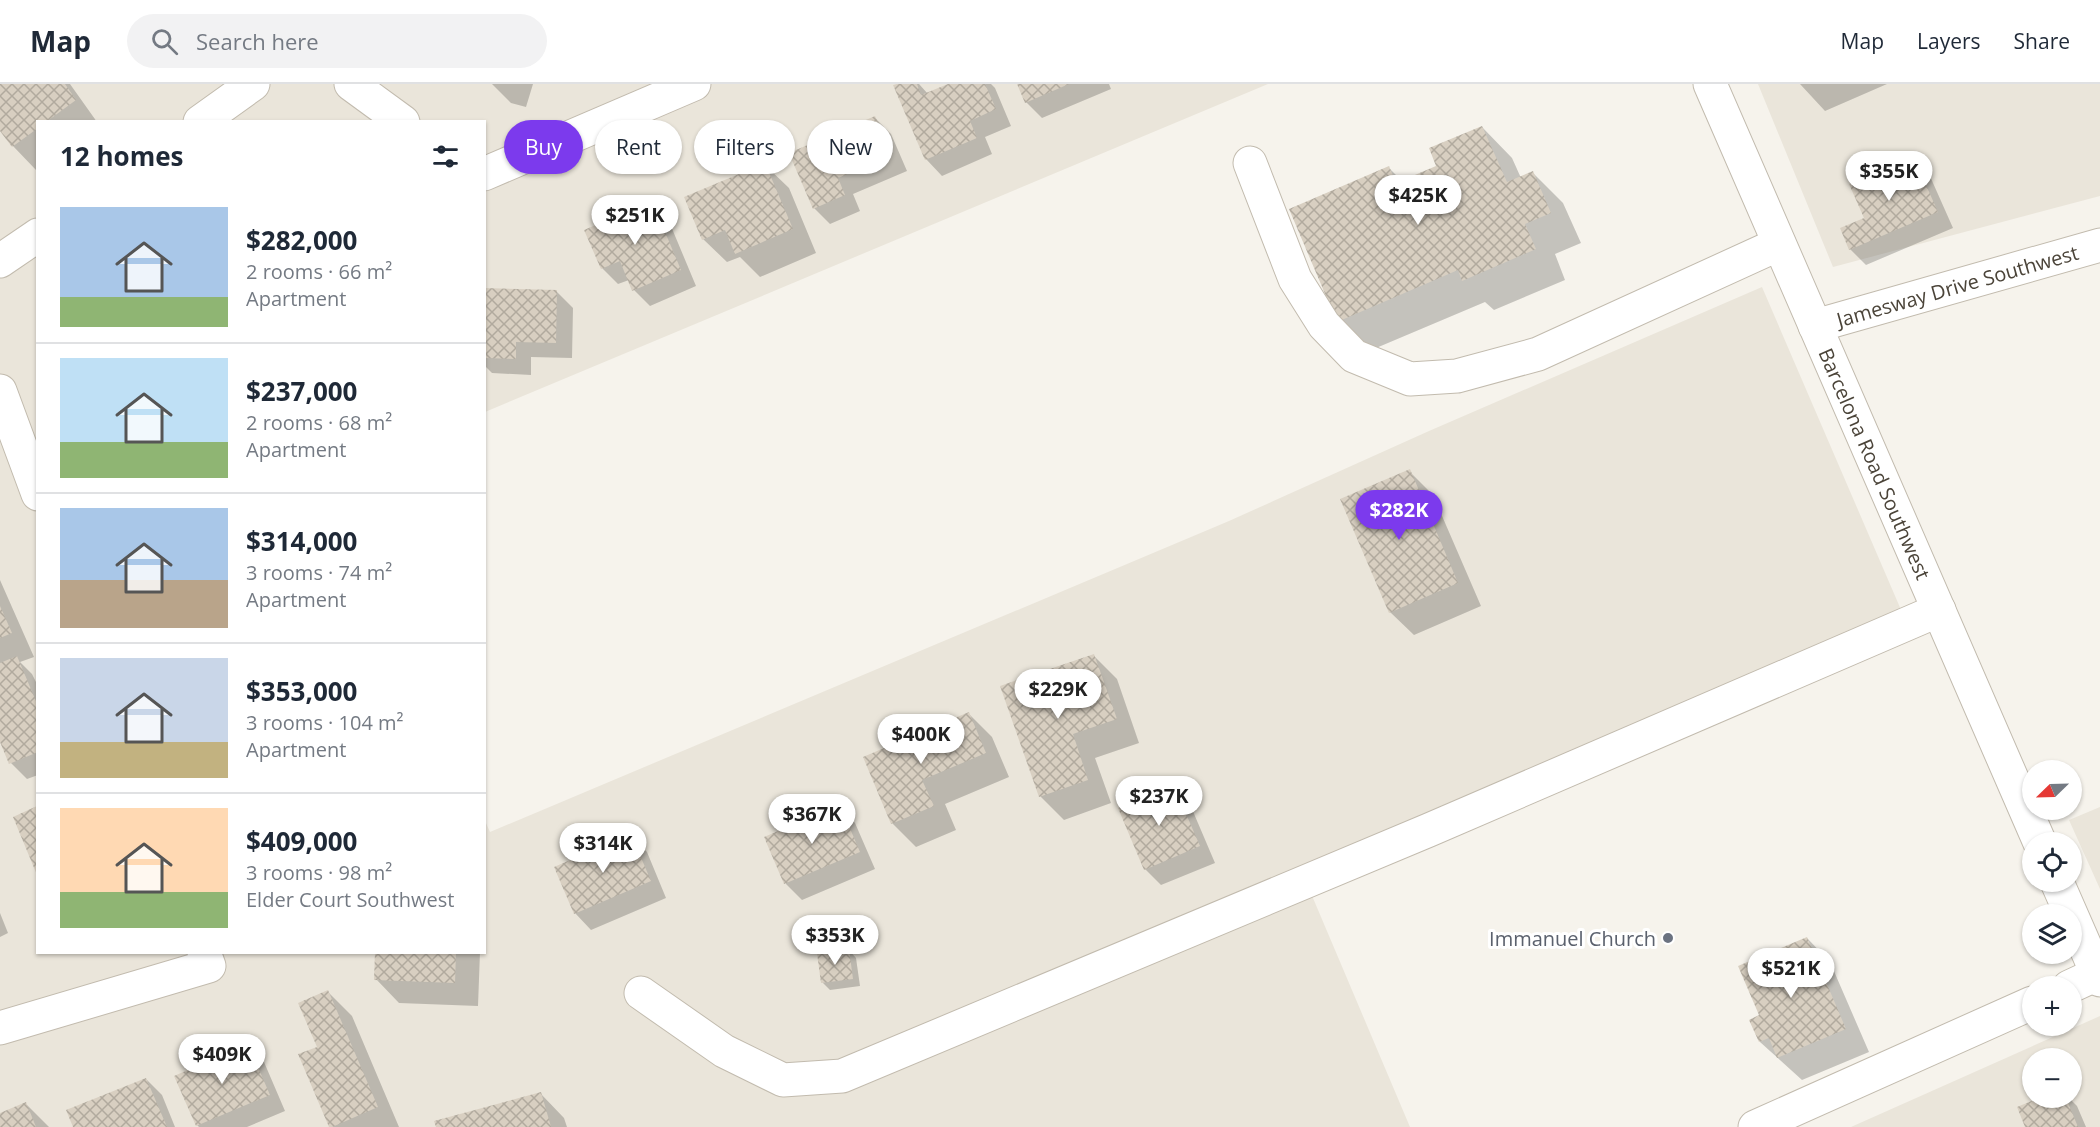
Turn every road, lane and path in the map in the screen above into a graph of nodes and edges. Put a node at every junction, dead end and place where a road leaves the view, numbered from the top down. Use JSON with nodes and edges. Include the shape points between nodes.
{"nodes":[{"id":1,"x":253,"y":84,"type":"edge"},
{"id":2,"x":351,"y":84,"type":"edge"},
{"id":3,"x":694,"y":84,"type":"edge"},
{"id":4,"x":1710,"y":84,"type":"edge"},
{"id":5,"x":203,"y":120,"type":"edge"},
{"id":6,"x":400,"y":120,"type":"edge"},
{"id":7,"x":1250,"y":163,"type":"dead end"},
{"id":8,"x":486,"y":173,"type":"edge"},
{"id":9,"x":36,"y":236,"type":"edge"},
{"id":10,"x":1779,"y":243,"type":"junction"},
{"id":11,"x":2100,"y":245,"type":"edge"},
{"id":12,"x":0,"y":261,"type":"edge"},
{"id":13,"x":1815,"y":326,"type":"junction"},
{"id":14,"x":0,"y":391,"type":"edge"},
{"id":15,"x":36,"y":489,"type":"edge"},
{"id":16,"x":1939,"y":610,"type":"junction"},
{"id":17,"x":2035,"y":832,"type":"edge"},
{"id":18,"x":2060,"y":892,"type":"edge"},
{"id":19,"x":205,"y":954,"type":"edge"},
{"id":20,"x":2089,"y":981,"type":"edge"},
{"id":21,"x":641,"y":993,"type":"dead end"},
{"id":22,"x":2022,"y":1007,"type":"edge"},
{"id":23,"x":0,"y":1028,"type":"edge"},
{"id":24,"x":1755,"y":1127,"type":"edge"}],
"edges":[{"from":1,"to":5,"type":"street"},
{"from":2,"to":6,"type":"street"},
{"from":3,"to":8,"type":"street"},
{"from":4,"to":10,"type":"street","name":"Barcelona Road Southwest"},
{"from":7,"to":10,"type":"street","via":[[1295,279],[1324,325],[1354,356],[1410,379],[1457,376],[1538,354]]},
{"from":9,"to":12,"type":"street"},
{"from":10,"to":13,"type":"street","name":"Barcelona Road Southwest"},
{"from":11,"to":13,"type":"street","name":"Jamesway Drive Southwest"},
{"from":13,"to":16,"type":"street","name":"Barcelona Road Southwest"},
{"from":14,"to":15,"type":"street"},
{"from":16,"to":17,"type":"street","name":"Barcelona Road Southwest"},
{"from":16,"to":21,"type":"street","via":[[1429,830],[842,1076],[783,1080],[724,1051]]},
{"from":18,"to":20,"type":"street"},
{"from":19,"to":23,"type":"street","via":[[209,966]]},
{"from":22,"to":24,"type":"street"}]}
